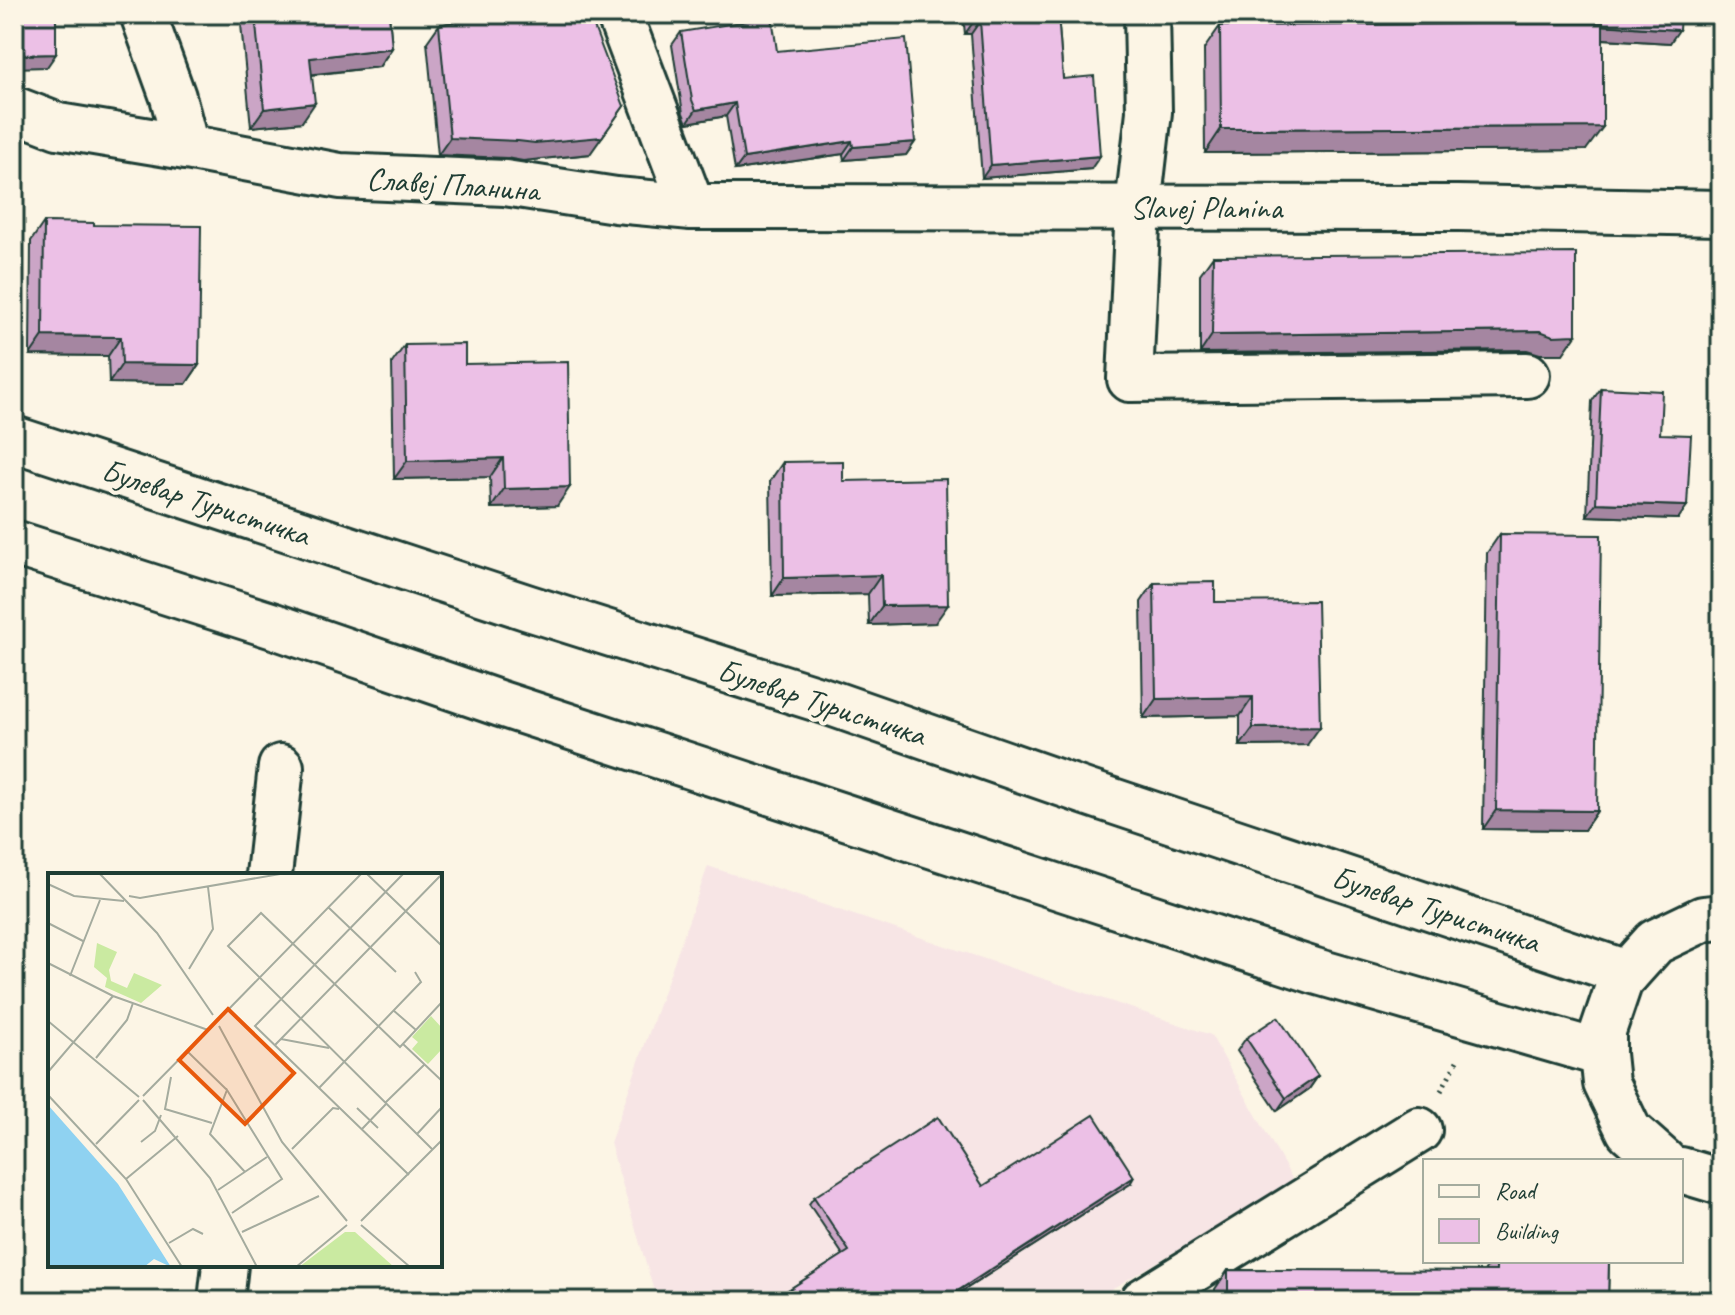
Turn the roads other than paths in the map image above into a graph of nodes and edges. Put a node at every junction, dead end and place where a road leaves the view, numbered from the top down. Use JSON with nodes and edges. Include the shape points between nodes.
{"nodes":[{"id":1,"x":143,"y":14,"type":"edge"},
{"id":2,"x":619,"y":14,"type":"edge"},
{"id":3,"x":1147,"y":14,"type":"edge"},
{"id":4,"x":14,"y":109,"type":"edge"},
{"id":5,"x":186,"y":147,"type":"junction"},
{"id":6,"x":692,"y":207,"type":"junction"},
{"id":7,"x":1138,"y":207,"type":"junction"},
{"id":8,"x":1721,"y":213,"type":"edge"},
{"id":9,"x":1527,"y":375,"type":"dead end"},
{"id":10,"x":14,"y":439,"type":"edge"},
{"id":11,"x":14,"y":543,"type":"edge"},
{"id":12,"x":281,"y":767,"type":"dead end"},
{"id":13,"x":269,"y":873,"type":"edge"},
{"id":14,"x":1721,"y":917,"type":"edge"},
{"id":15,"x":1627,"y":973,"type":"junction"},
{"id":16,"x":1603,"y":1054,"type":"junction"},
{"id":17,"x":1419,"y":1130,"type":"road end"},
{"id":18,"x":1661,"y":1159,"type":"edge"},
{"id":19,"x":1683,"y":1171,"type":"edge"},
{"id":20,"x":1721,"y":1182,"type":"edge"},
{"id":21,"x":225,"y":1267,"type":"edge"},
{"id":22,"x":221,"y":1301,"type":"edge"},
{"id":23,"x":1143,"y":1301,"type":"edge"}],
"edges":[{"from":1,"to":5,"type":"main road"},
{"from":2,"to":6,"type":"main road"},
{"from":3,"to":7,"type":"main road","via":[[1149,112]]},
{"from":4,"to":5,"type":"main road","name":"Славеј Планина","via":[[58,126]]},
{"from":5,"to":6,"type":"main road","name":"Славеј Планина","via":[[340,176],[505,183]]},
{"from":6,"to":7,"type":"main road","name":"Slavej Planina"},
{"from":7,"to":8,"type":"main road","name":"Slavej Planina"},
{"from":7,"to":9,"type":"main road","via":[[1130,379]]},
{"from":10,"to":15,"type":"main road","name":"Булевар Туристичка","via":[[828,702]]},
{"from":11,"to":16,"type":"main road","via":[[1315,971]]},
{"from":12,"to":13,"type":"main road"},
{"from":14,"to":15,"type":"main road","via":[[1703,919],[1655,942]]},
{"from":15,"to":16,"type":"main road","via":[[1603,1031]]},
{"from":16,"to":18,"type":"main road","via":[[1606,1083],[1629,1131]]},
{"from":17,"to":23,"type":"main road"},
{"from":19,"to":20,"type":"main road"},
{"from":21,"to":22,"type":"main road"}]}
